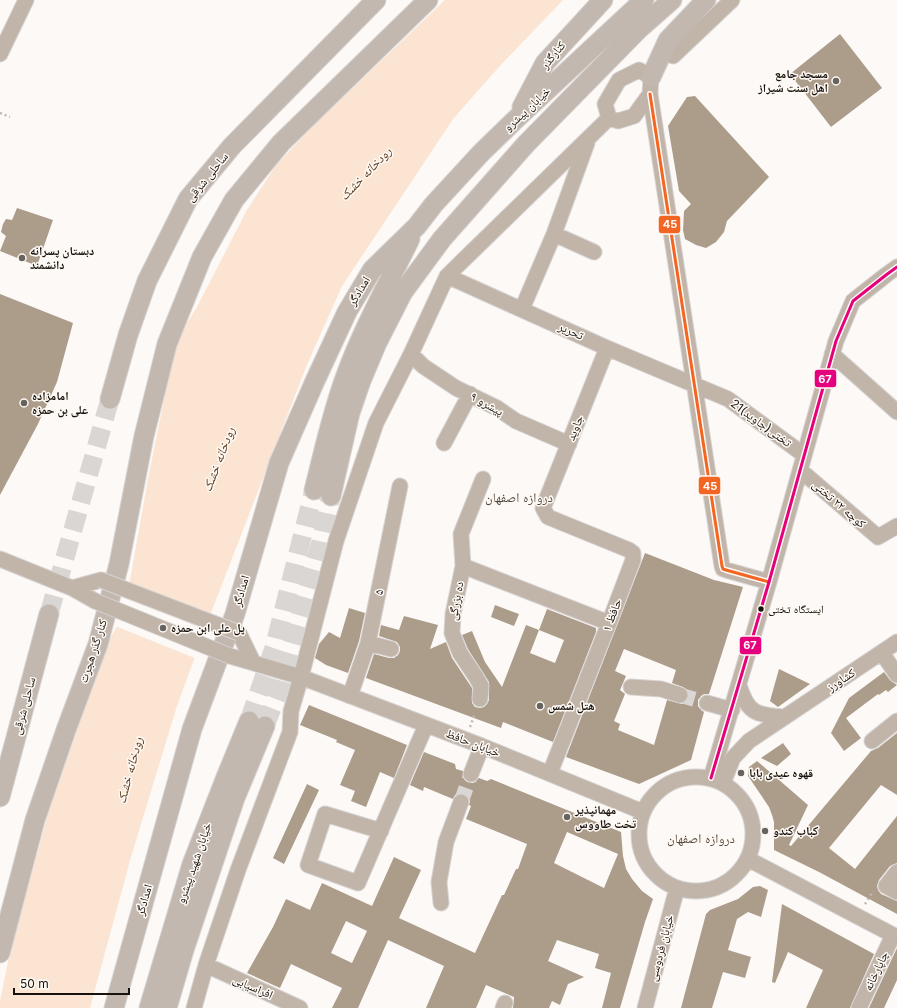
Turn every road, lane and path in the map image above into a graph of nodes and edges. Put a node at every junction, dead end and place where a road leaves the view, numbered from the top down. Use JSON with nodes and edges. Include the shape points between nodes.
{"nodes":[{"id":1,"x":26,"y":0,"type":"edge"},
{"id":2,"x":376,"y":0,"type":"edge"},
{"id":3,"x":428,"y":0,"type":"edge"},
{"id":4,"x":603,"y":0,"type":"edge"},
{"id":5,"x":644,"y":0,"type":"edge"},
{"id":6,"x":672,"y":0,"type":"edge"},
{"id":7,"x":706,"y":0,"type":"edge"},
{"id":8,"x":732,"y":0,"type":"edge"},
{"id":9,"x":0,"y":54,"type":"edge"},
{"id":10,"x":673,"y":56,"type":"dead end"},
{"id":11,"x":651,"y":86,"type":"junction"},
{"id":12,"x":0,"y":113,"type":"edge"},
{"id":13,"x":10,"y":118,"type":"dead end"},
{"id":14,"x":609,"y":118,"type":"junction"},
{"id":15,"x":516,"y":119,"type":"junction"},
{"id":16,"x":589,"y":138,"type":"junction"},
{"id":17,"x":417,"y":226,"type":"junction"},
{"id":18,"x":554,"y":234,"type":"junction"},
{"id":19,"x":594,"y":252,"type":"dead end"},
{"id":20,"x":897,"y":267,"type":"edge"},
{"id":21,"x":447,"y":276,"type":"junction"},
{"id":22,"x":522,"y":309,"type":"junction"},
{"id":23,"x":607,"y":348,"type":"junction"},
{"id":24,"x":411,"y":354,"type":"junction"},
{"id":25,"x":832,"y":354,"type":"junction"},
{"id":26,"x":694,"y":385,"type":"junction"},
{"id":27,"x":470,"y":394,"type":"junction"},
{"id":28,"x":110,"y":399,"type":"tunnel mouth"},
{"id":29,"x":897,"y":412,"type":"edge"},
{"id":30,"x":444,"y":443,"type":"dead end"},
{"id":31,"x":569,"y":444,"type":"junction"},
{"id":32,"x":804,"y":455,"type":"junction"},
{"id":33,"x":800,"y":470,"type":"junction"},
{"id":34,"x":482,"y":479,"type":"dead end"},
{"id":35,"x":400,"y":486,"type":"dead end"},
{"id":36,"x":543,"y":508,"type":"joint"},
{"id":37,"x":897,"y":526,"type":"edge"},
{"id":38,"x":0,"y":559,"type":"edge"},
{"id":39,"x":463,"y":566,"type":"junction"},
{"id":40,"x":769,"y":582,"type":"junction"},
{"id":41,"x":72,"y":588,"type":"junction"},
{"id":42,"x":49,"y":614,"type":"tunnel mouth"},
{"id":43,"x":609,"y":623,"type":"junction"},
{"id":44,"x":897,"y":642,"type":"edge"},
{"id":45,"x":368,"y":643,"type":"junction"},
{"id":46,"x":391,"y":649,"type":"dead end"},
{"id":47,"x":882,"y":652,"type":"junction"},
{"id":48,"x":253,"y":662,"type":"junction"},
{"id":49,"x":897,"y":675,"type":"edge"},
{"id":50,"x":301,"y":677,"type":"junction"},
{"id":51,"x":739,"y":685,"type":"junction"},
{"id":52,"x":631,"y":687,"type":"dead end"},
{"id":53,"x":680,"y":695,"type":"tunnel mouth"},
{"id":54,"x":350,"y":696,"type":"junction"},
{"id":55,"x":480,"y":699,"type":"joint"},
{"id":56,"x":707,"y":702,"type":"tunnel mouth"},
{"id":57,"x":732,"y":710,"type":"junction"},
{"id":58,"x":785,"y":717,"type":"junction"},
{"id":59,"x":897,"y":721,"type":"edge"},
{"id":60,"x":426,"y":725,"type":"junction"},
{"id":61,"x":466,"y":740,"type":"junction"},
{"id":62,"x":872,"y":741,"type":"dead end"},
{"id":63,"x":482,"y":746,"type":"junction"},
{"id":64,"x":550,"y":773,"type":"junction"},
{"id":65,"x":471,"y":774,"type":"tunnel mouth"},
{"id":66,"x":717,"y":781,"type":"junction"},
{"id":67,"x":0,"y":797,"type":"edge"},
{"id":68,"x":461,"y":802,"type":"tunnel mouth"},
{"id":69,"x":643,"y":812,"type":"junction"},
{"id":70,"x":381,"y":831,"type":"junction"},
{"id":71,"x":748,"y":859,"type":"junction"},
{"id":72,"x":897,"y":872,"type":"edge"},
{"id":73,"x":677,"y":888,"type":"junction"},
{"id":74,"x":892,"y":889,"type":"edge"},
{"id":75,"x":441,"y":903,"type":"dead end"},
{"id":76,"x":858,"y":917,"type":"junction"},
{"id":77,"x":895,"y":936,"type":"edge"},
{"id":78,"x":0,"y":953,"type":"edge"},
{"id":79,"x":206,"y":966,"type":"junction"},
{"id":80,"x":114,"y":1008,"type":"edge"},
{"id":81,"x":149,"y":1008,"type":"edge"},
{"id":82,"x":167,"y":1008,"type":"edge"},
{"id":83,"x":194,"y":1008,"type":"edge"},
{"id":84,"x":300,"y":1008,"type":"edge"},
{"id":85,"x":645,"y":1008,"type":"edge"},
{"id":86,"x":859,"y":1008,"type":"edge"}],
"edges":[{"from":1,"to":9,"type":"street"},
{"from":2,"to":28,"type":"main road","name":"ساحلی شرقی","via":[[232,146],[188,199],[147,281]]},
{"from":3,"to":78,"type":"main road","name":"کنار گذر هجرت","via":[[281,144],[234,200],[202,257],[167,344],[144,436],[119,564],[98,644],[35,820]]},
{"from":4,"to":15,"type":"main road","name":"کنارگذر","via":[[545,63]]},
{"from":5,"to":15,"type":"main road","name":"خیابان پیشرو"},
{"from":6,"to":17,"type":"main road","via":[[638,30],[526,144],[442,238],[403,292],[361,381],[322,493],[334,408],[346,374]]},
{"from":7,"to":11,"type":"main road","via":[[668,40]]},
{"from":8,"to":10,"type":"street"},
{"from":11,"to":14,"type":"street","via":[[634,116],[618,121]]},
{"from":11,"to":14,"type":"street","via":[[639,70],[619,80],[605,104]]},
{"from":11,"to":26,"type":"street"},
{"from":12,"to":13,"type":"path"},
{"from":14,"to":16,"type":"street"},
{"from":15,"to":17,"type":"main road","name":"خیابان پیشرو","via":[[481,153]]},
{"from":16,"to":18,"type":"street"},
{"from":16,"to":21,"type":"street"},
{"from":17,"to":80,"type":"main road","name":"امدادگر","via":[[372,270],[347,312],[278,464],[235,614],[192,729]]},
{"from":18,"to":19,"type":"street"},
{"from":18,"to":22,"type":"street"},
{"from":20,"to":25,"type":"street","via":[[853,301]]},
{"from":21,"to":22,"type":"street","name":"تحریر"},
{"from":21,"to":24,"type":"street"},
{"from":22,"to":23,"type":"street","name":"تحریر"},
{"from":23,"to":26,"type":"street","name":"تحریر"},
{"from":23,"to":31,"type":"street","name":"جاوید"},
{"from":24,"to":27,"type":"street","name":"پیشرو ۹","via":[[423,366],[456,388]]},
{"from":24,"to":50,"type":"street","via":[[376,423],[336,541]]},
{"from":25,"to":29,"type":"street"},
{"from":25,"to":32,"type":"street"},
{"from":26,"to":32,"type":"street","name":"21تختی(جاوید)","via":[[728,399]]},
{"from":26,"to":40,"type":"street","via":[[723,569]]},
{"from":27,"to":30,"type":"street"},
{"from":27,"to":31,"type":"street","name":"پیشرو ۹","via":[[516,421]]},
{"from":31,"to":36,"type":"street","name":"جاوید"},
{"from":32,"to":33,"type":"street"},
{"from":33,"to":37,"type":"street","name":"کوچه ۲۲ تختی","via":[[878,537]]},
{"from":33,"to":40,"type":"street"},
{"from":34,"to":39,"type":"street","name":"ده بزرگی","via":[[461,534]]},
{"from":35,"to":45,"type":"street","name":"۵"},
{"from":36,"to":43,"type":"street","name":"حافظ ۱","via":[[548,517],[634,553]]},
{"from":38,"to":41,"type":"street"},
{"from":39,"to":43,"type":"street"},
{"from":39,"to":55,"type":"street","name":"ده بزرگی","via":[[453,614],[452,633],[460,653],[481,686]]},
{"from":40,"to":51,"type":"street"},
{"from":41,"to":48,"type":"street","name":"خیابان حافظ","bridge":true,"via":[[95,601],[230,656]]},
{"from":41,"to":48,"type":"street","bridge":true,"via":[[101,580],[239,633]]},
{"from":42,"to":67,"type":"main road","name":"ساحلی شرقی"},
{"from":43,"to":64,"type":"street","name":"حافظ ۱"},
{"from":44,"to":47,"type":"street","name":"کشاورز"},
{"from":45,"to":46,"type":"street"},
{"from":45,"to":54,"type":"street","name":"۵"},
{"from":47,"to":49,"type":"street"},
{"from":47,"to":58,"type":"street","name":"کشاورز"},
{"from":48,"to":50,"type":"street","name":"خیابان حافظ"},
{"from":50,"to":54,"type":"street","name":"خیابان حافظ"},
{"from":50,"to":79,"type":"street","via":[[291,711],[290,732],[238,870]]},
{"from":51,"to":57,"type":"street"},
{"from":51,"to":58,"type":"street","via":[[744,699],[756,713]]},
{"from":52,"to":53,"type":"street","via":[[660,689]]},
{"from":54,"to":60,"type":"street","name":"خیابان حافظ"},
{"from":55,"to":61,"type":"path"},
{"from":56,"to":57,"type":"street"},
{"from":57,"to":66,"type":"street"},
{"from":58,"to":66,"type":"street","name":"کشاورز","via":[[749,741]]},
{"from":59,"to":62,"type":"street"},
{"from":60,"to":61,"type":"street","name":"خیابان حافظ"},
{"from":60,"to":70,"type":"street"},
{"from":61,"to":63,"type":"street","name":"خیابان حافظ"},
{"from":63,"to":64,"type":"street","name":"خیابان حافظ"},
{"from":63,"to":65,"type":"street"},
{"from":64,"to":69,"type":"street","name":"خیابان حافظ"},
{"from":66,"to":69,"type":"street","via":[[687,777],[669,784],[654,795]]},
{"from":66,"to":71,"type":"street","via":[[733,790],[745,804],[752,822],[753,841]]},
{"from":68,"to":75,"type":"street","via":[[446,842],[439,882]]},
{"from":69,"to":73,"type":"street","via":[[639,830],[641,848],[648,866],[661,879]]},
{"from":70,"to":70,"type":"street","via":[[358,883],[308,865],[325,814]]},
{"from":71,"to":73,"type":"street","via":[[737,874],[721,886],[699,891]]},
{"from":71,"to":76,"type":"street"},
{"from":72,"to":74,"type":"street"},
{"from":73,"to":85,"type":"street","name":"خیابان فردوسی"},
{"from":74,"to":76,"type":"path","via":[[878,882]]},
{"from":76,"to":77,"type":"street"},
{"from":77,"to":86,"type":"street","name":"چاپارخانه"},
{"from":79,"to":83,"type":"street"},
{"from":79,"to":84,"type":"street","name":"افراسیابی"},
{"from":81,"to":82,"type":"main road","name":"خیابان شهید پیشرو","via":[[192,864],[226,777],[257,724]]}]}
